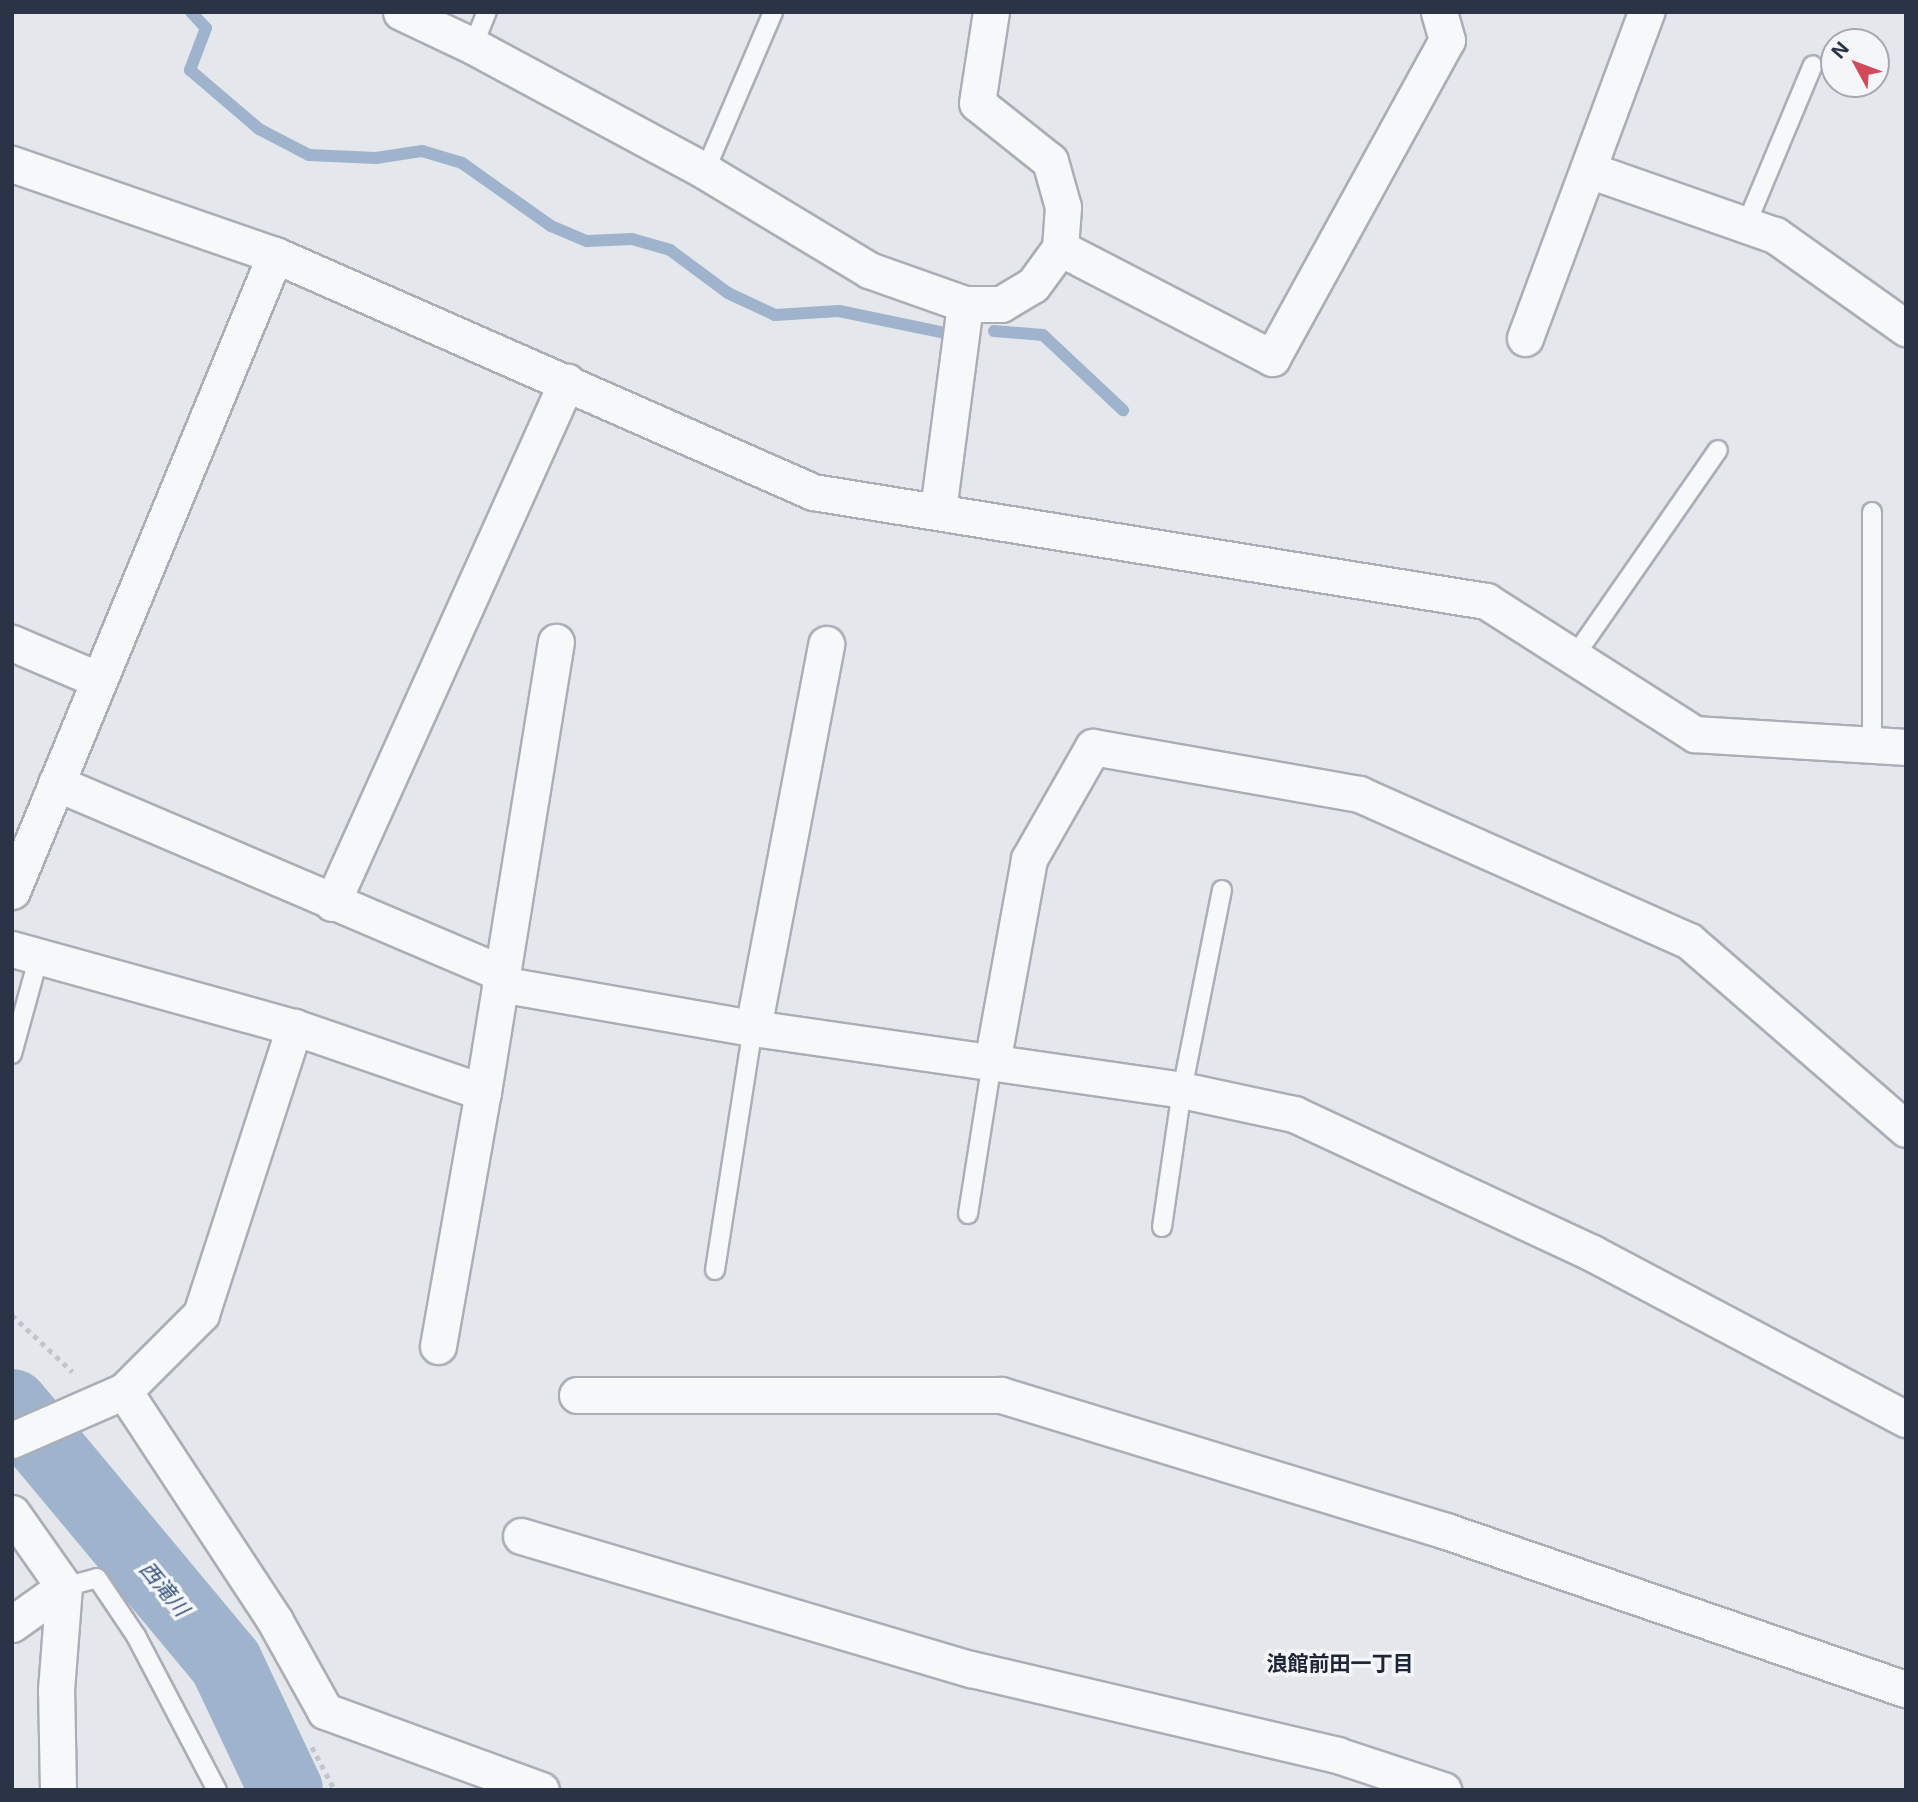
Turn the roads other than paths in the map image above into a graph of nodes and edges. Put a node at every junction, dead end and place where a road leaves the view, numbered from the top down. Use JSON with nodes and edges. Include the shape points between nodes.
{"nodes":[{"id":1,"x":401,"y":12,"type":"edge"},
{"id":2,"x":487,"y":12,"type":"edge"},
{"id":3,"x":773,"y":12,"type":"edge"},
{"id":4,"x":991,"y":12,"type":"edge"},
{"id":5,"x":1439,"y":12,"type":"edge"},
{"id":6,"x":1646,"y":12,"type":"edge"},
{"id":7,"x":473,"y":46,"type":"junction"},
{"id":8,"x":1813,"y":65,"type":"dead end"},
{"id":9,"x":12,"y":164,"type":"edge"},
{"id":10,"x":705,"y":170,"type":"junction"},
{"id":11,"x":1589,"y":170,"type":"junction"},
{"id":12,"x":1746,"y":225,"type":"junction"},
{"id":13,"x":1060,"y":248,"type":"junction"},
{"id":14,"x":275,"y":255,"type":"junction"},
{"id":15,"x":965,"y":304,"type":"junction"},
{"id":16,"x":1904,"y":325,"type":"edge"},
{"id":17,"x":1525,"y":338,"type":"dead end"},
{"id":18,"x":567,"y":381,"type":"junction"},
{"id":19,"x":1718,"y":450,"type":"dead end"},
{"id":20,"x":938,"y":510,"type":"junction"},
{"id":21,"x":1872,"y":512,"type":"dead end"},
{"id":22,"x":556,"y":642,"type":"dead end"},
{"id":23,"x":12,"y":643,"type":"edge"},
{"id":24,"x":826,"y":644,"type":"dead end"},
{"id":25,"x":1574,"y":657,"type":"junction"},
{"id":26,"x":97,"y":680,"type":"junction"},
{"id":27,"x":1889,"y":748,"type":"edge"},
{"id":28,"x":56,"y":783,"type":"junction"},
{"id":29,"x":1222,"y":890,"type":"dead end"},
{"id":30,"x":12,"y":891,"type":"edge"},
{"id":31,"x":332,"y":904,"type":"junction"},
{"id":32,"x":26,"y":953,"type":"edge"},
{"id":33,"x":501,"y":978,"type":"junction"},
{"id":34,"x":294,"y":1027,"type":"junction"},
{"id":35,"x":753,"y":1028,"type":"junction"},
{"id":36,"x":12,"y":1054,"type":"edge"},
{"id":37,"x":992,"y":1063,"type":"junction"},
{"id":38,"x":1182,"y":1090,"type":"junction"},
{"id":39,"x":483,"y":1092,"type":"junction"},
{"id":40,"x":1906,"y":1129,"type":"edge"},
{"id":41,"x":968,"y":1214,"type":"dead end"},
{"id":42,"x":1162,"y":1227,"type":"dead end"},
{"id":43,"x":715,"y":1270,"type":"dead end"},
{"id":44,"x":438,"y":1346,"type":"dead end"},
{"id":45,"x":124,"y":1391,"type":"junction"},
{"id":46,"x":577,"y":1395,"type":"dead end"},
{"id":47,"x":1906,"y":1419,"type":"edge"},
{"id":48,"x":12,"y":1440,"type":"edge"},
{"id":49,"x":12,"y":1513,"type":"edge"},
{"id":50,"x":521,"y":1536,"type":"dead end"},
{"id":51,"x":64,"y":1587,"type":"junction"},
{"id":52,"x":12,"y":1624,"type":"edge"},
{"id":53,"x":1906,"y":1689,"type":"edge"},
{"id":54,"x":58,"y":1790,"type":"edge"},
{"id":55,"x":217,"y":1790,"type":"edge"},
{"id":56,"x":541,"y":1790,"type":"edge"},
{"id":57,"x":1443,"y":1790,"type":"edge"}],
"edges":[{"from":1,"to":7,"type":"street"},
{"from":2,"to":7,"type":"lane"},
{"from":3,"to":10,"type":"lane"},
{"from":4,"to":13,"type":"street","via":[[977,103],[1050,161],[1063,207]]},
{"from":5,"to":13,"type":"street","via":[[1447,40],[1272,358]]},
{"from":6,"to":11,"type":"street"},
{"from":7,"to":10,"type":"street"},
{"from":8,"to":12,"type":"lane"},
{"from":9,"to":14,"type":"street"},
{"from":10,"to":15,"type":"street","via":[[869,270]]},
{"from":11,"to":12,"type":"street"},
{"from":11,"to":17,"type":"street"},
{"from":12,"to":16,"type":"street","via":[[1775,235]]},
{"from":13,"to":15,"type":"street","via":[[1033,285],[1001,304]]},
{"from":14,"to":18,"type":"street"},
{"from":14,"to":26,"type":"street"},
{"from":15,"to":20,"type":"street"},
{"from":18,"to":20,"type":"street","via":[[813,492]]},
{"from":18,"to":31,"type":"street"},
{"from":19,"to":25,"type":"lane"},
{"from":20,"to":25,"type":"street","via":[[1486,601]]},
{"from":21,"to":27,"type":"lane"},
{"from":22,"to":33,"type":"street"},
{"from":23,"to":26,"type":"street"},
{"from":24,"to":35,"type":"street"},
{"from":25,"to":27,"type":"street","via":[[1695,734]]},
{"from":26,"to":28,"type":"street"},
{"from":28,"to":30,"type":"street"},
{"from":28,"to":31,"type":"street"},
{"from":29,"to":38,"type":"lane"},
{"from":31,"to":33,"type":"street"},
{"from":32,"to":34,"type":"street"},
{"from":32,"to":36,"type":"lane"},
{"from":33,"to":35,"type":"street"},
{"from":33,"to":39,"type":"street"},
{"from":34,"to":39,"type":"street"},
{"from":34,"to":45,"type":"street","via":[[201,1314]]},
{"from":35,"to":37,"type":"street"},
{"from":35,"to":43,"type":"lane"},
{"from":37,"to":38,"type":"street"},
{"from":37,"to":40,"type":"street","via":[[1028,859],[1093,747],[1359,794],[1689,941]]},
{"from":37,"to":41,"type":"lane"},
{"from":38,"to":42,"type":"lane"},
{"from":38,"to":47,"type":"street","via":[[1294,1114],[1592,1253]]},
{"from":39,"to":44,"type":"street"},
{"from":45,"to":48,"type":"street"},
{"from":45,"to":56,"type":"street","via":[[275,1621],[325,1711]]},
{"from":46,"to":53,"type":"street","via":[[1001,1395],[1446,1531]]},
{"from":49,"to":51,"type":"street"},
{"from":50,"to":57,"type":"street","via":[[971,1669],[1338,1755]]},
{"from":51,"to":52,"type":"street"},
{"from":51,"to":54,"type":"street","via":[[56,1690]]},
{"from":51,"to":55,"type":"lane","via":[[97,1578],[136,1636]]}]}
